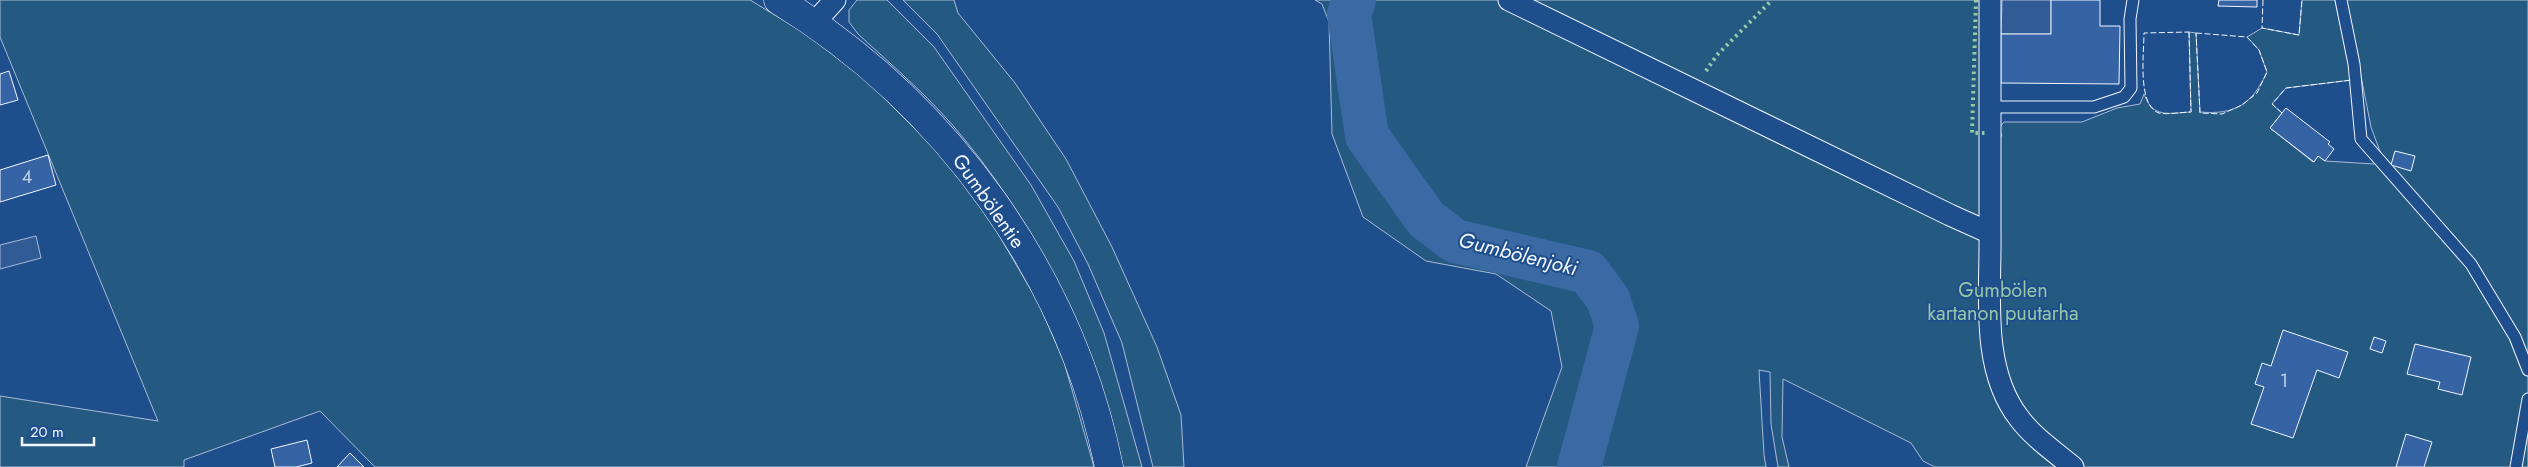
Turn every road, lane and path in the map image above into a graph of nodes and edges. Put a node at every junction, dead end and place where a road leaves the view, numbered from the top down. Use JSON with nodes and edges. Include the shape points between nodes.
{"nodes":[{"id":1,"x":778,"y":0,"type":"edge"},
{"id":2,"x":835,"y":0,"type":"edge"},
{"id":3,"x":1509,"y":0,"type":"edge"},
{"id":4,"x":1990,"y":0,"type":"edge"},
{"id":5,"x":2133,"y":0,"type":"edge"},
{"id":6,"x":2341,"y":0,"type":"edge"},
{"id":7,"x":815,"y":22,"type":"junction"},
{"id":8,"x":1991,"y":107,"type":"junction"},
{"id":9,"x":1990,"y":232,"type":"junction"},
{"id":10,"x":2528,"y":370,"type":"edge"},
{"id":11,"x":2528,"y":399,"type":"edge"},
{"id":12,"x":1109,"y":467,"type":"edge"},
{"id":13,"x":2073,"y":467,"type":"edge"},
{"id":14,"x":2516,"y":467,"type":"edge"}],
"edges":[{"from":1,"to":7,"type":"main road","name":"Gumbölentie"},
{"from":2,"to":7,"type":"street"},
{"from":3,"to":9,"type":"street"},
{"from":4,"to":8,"type":"street"},
{"from":5,"to":8,"type":"lane","via":[[2130,19],[2131,88],[2124,97],[2094,107]]},
{"from":6,"to":10,"type":"lane","via":[[2354,64],[2361,139],[2470,264],[2516,337]]},
{"from":7,"to":12,"type":"main road","name":"Gumbölentie","via":[[878,72],[947,140],[998,207],[1051,295],[1078,361]]},
{"from":8,"to":9,"type":"street"},
{"from":9,"to":13,"type":"street","via":[[1991,330],[1999,379],[2007,401],[2020,420]]},
{"from":11,"to":14,"type":"lane"}]}
